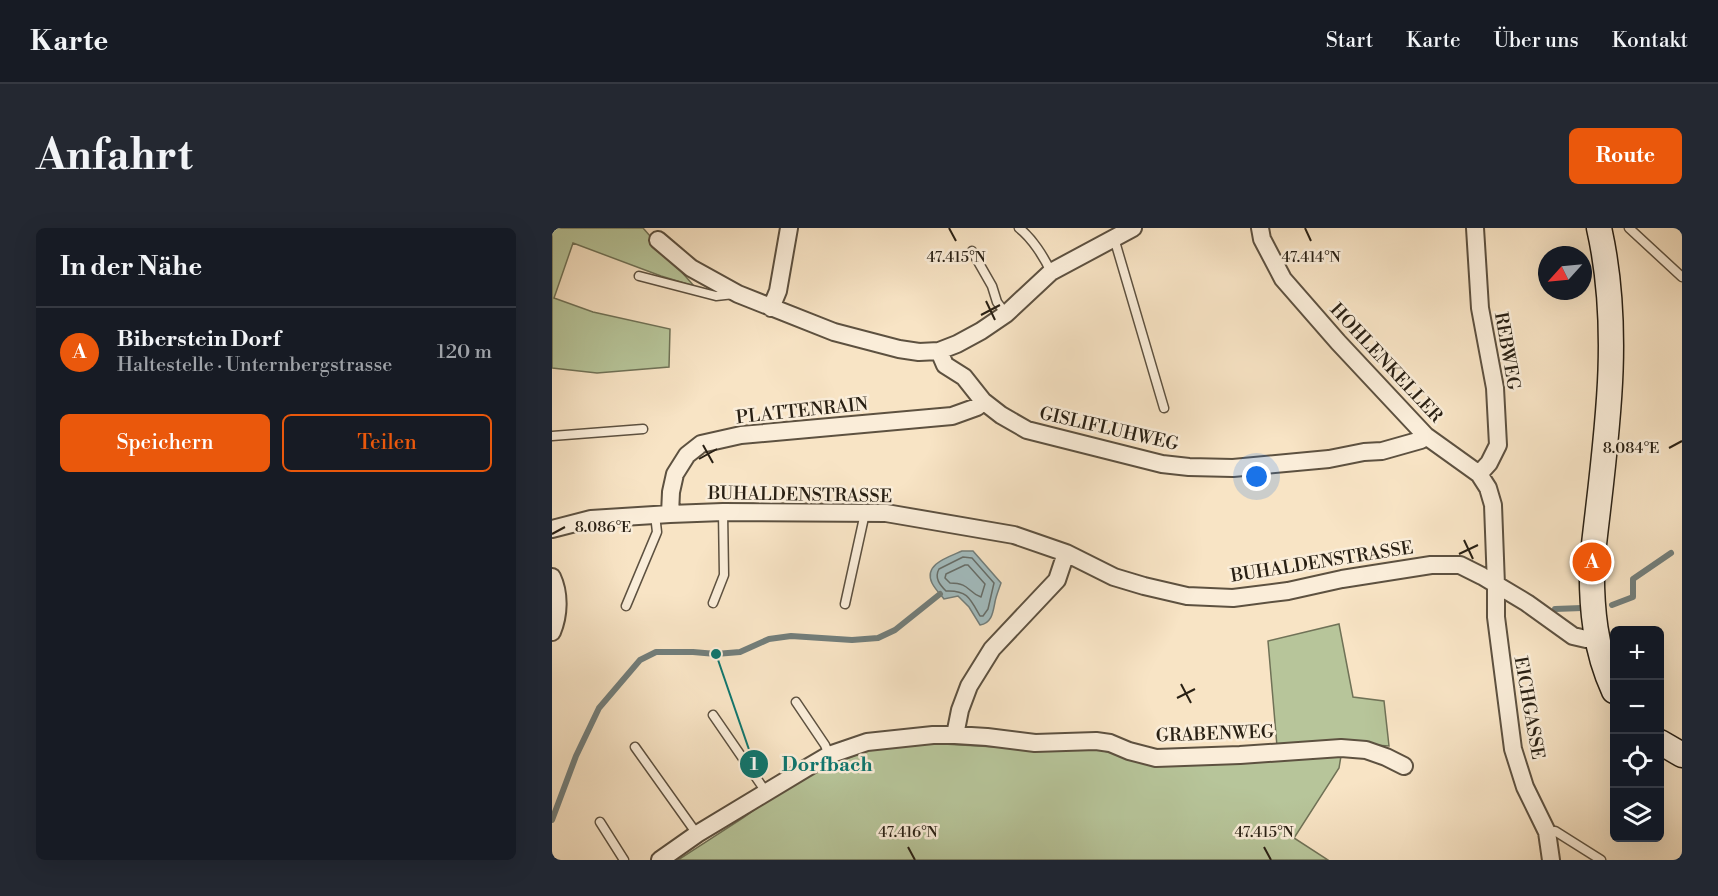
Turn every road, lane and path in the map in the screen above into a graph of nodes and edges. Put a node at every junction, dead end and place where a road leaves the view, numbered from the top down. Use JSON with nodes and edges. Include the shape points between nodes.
{"nodes":[{"id":1,"x":789,"y":228,"type":"edge"},
{"id":2,"x":1019,"y":228,"type":"edge"},
{"id":3,"x":1133,"y":228,"type":"edge"},
{"id":4,"x":1260,"y":228,"type":"edge"},
{"id":5,"x":1475,"y":228,"type":"edge"},
{"id":6,"x":1599,"y":228,"type":"edge"},
{"id":7,"x":1629,"y":228,"type":"edge"},
{"id":8,"x":1113,"y":233,"type":"edge"},
{"id":9,"x":658,"y":240,"type":"dead end"},
{"id":10,"x":972,"y":251,"type":"dead end"},
{"id":11,"x":1051,"y":272,"type":"junction"},
{"id":12,"x":639,"y":276,"type":"dead end"},
{"id":13,"x":1682,"y":277,"type":"edge"},
{"id":14,"x":738,"y":294,"type":"junction"},
{"id":15,"x":771,"y":308,"type":"junction"},
{"id":16,"x":1006,"y":314,"type":"junction"},
{"id":17,"x":939,"y":351,"type":"junction"},
{"id":18,"x":983,"y":401,"type":"junction"},
{"id":19,"x":1164,"y":408,"type":"dead end"},
{"id":20,"x":643,"y":429,"type":"dead end"},
{"id":21,"x":552,"y":436,"type":"edge"},
{"id":22,"x":1426,"y":436,"type":"junction"},
{"id":23,"x":1479,"y":474,"type":"junction"},
{"id":24,"x":723,"y":512,"type":"junction"},
{"id":25,"x":865,"y":513,"type":"junction"},
{"id":26,"x":663,"y":514,"type":"junction"},
{"id":27,"x":552,"y":529,"type":"edge"},
{"id":28,"x":1066,"y":553,"type":"junction"},
{"id":29,"x":552,"y":577,"type":"edge"},
{"id":30,"x":1496,"y":585,"type":"junction"},
{"id":31,"x":713,"y":603,"type":"dead end"},
{"id":32,"x":845,"y":604,"type":"dead end"},
{"id":33,"x":626,"y":606,"type":"dead end"},
{"id":34,"x":552,"y":632,"type":"edge"},
{"id":35,"x":1597,"y":639,"type":"junction"},
{"id":36,"x":1611,"y":680,"type":"edge"},
{"id":37,"x":796,"y":702,"type":"dead end"},
{"id":38,"x":713,"y":715,"type":"dead end"},
{"id":39,"x":955,"y":735,"type":"junction"},
{"id":40,"x":1664,"y":745,"type":"edge"},
{"id":41,"x":635,"y":747,"type":"dead end"},
{"id":42,"x":829,"y":755,"type":"junction"},
{"id":43,"x":1682,"y":755,"type":"edge"},
{"id":44,"x":1404,"y":766,"type":"dead end"},
{"id":45,"x":766,"y":792,"type":"junction"},
{"id":46,"x":600,"y":822,"type":"dead end"},
{"id":47,"x":1547,"y":832,"type":"junction"},
{"id":48,"x":697,"y":834,"type":"junction"},
{"id":49,"x":624,"y":860,"type":"edge"},
{"id":50,"x":660,"y":860,"type":"edge"},
{"id":51,"x":1551,"y":860,"type":"edge"},
{"id":52,"x":1601,"y":860,"type":"edge"}],
"edges":[{"from":1,"to":15,"type":"street","via":[[778,291]]},
{"from":2,"to":11,"type":"lane"},
{"from":3,"to":8,"type":"street"},
{"from":4,"to":22,"type":"street","name":"HOHLENKELLER","via":[[1283,279]]},
{"from":5,"to":23,"type":"street","name":"REBWEG","via":[[1480,308],[1495,388],[1498,434],[1494,454]]},
{"from":6,"to":35,"type":"street","via":[[1612,329],[1607,425],[1592,562]]},
{"from":7,"to":13,"type":"lane"},
{"from":8,"to":11,"type":"street"},
{"from":8,"to":19,"type":"lane"},
{"from":9,"to":14,"type":"street","via":[[691,268]]},
{"from":10,"to":16,"type":"lane"},
{"from":11,"to":16,"type":"street"},
{"from":12,"to":14,"type":"lane","via":[[716,296]]},
{"from":14,"to":15,"type":"street"},
{"from":15,"to":17,"type":"street","via":[[834,332],[899,349]]},
{"from":16,"to":17,"type":"street"},
{"from":17,"to":18,"type":"street","name":"GISLIFLUHWEG","via":[[945,365],[964,377]]},
{"from":18,"to":22,"type":"street","name":"GISLIFLUHWEG","via":[[1027,430],[1141,460],[1189,467],[1233,468],[1329,459],[1382,451]]},
{"from":18,"to":26,"type":"street","name":"PLATTENRAIN","via":[[952,416],[741,435],[701,444],[687,455],[675,474]]},
{"from":20,"to":21,"type":"lane"},
{"from":22,"to":23,"type":"street","name":"HOHLENKELLER"},
{"from":23,"to":30,"type":"street","name":"HOHLENKELLER","via":[[1493,505]]},
{"from":24,"to":25,"type":"street","name":"BUHALDENSTRASSE"},
{"from":24,"to":26,"type":"street","name":"BUHALDENSTRASSE"},
{"from":24,"to":31,"type":"lane","via":[[724,575]]},
{"from":25,"to":28,"type":"street","name":"BUHALDENSTRASSE","via":[[886,513],[1014,535]]},
{"from":25,"to":32,"type":"lane"},
{"from":26,"to":27,"type":"street","name":"BUHALDENSTRASSE","via":[[591,519]]},
{"from":26,"to":33,"type":"lane"},
{"from":28,"to":30,"type":"street","name":"BUHALDENSTRASSE","via":[[1114,577],[1187,596],[1233,598],[1431,565],[1460,565]]},
{"from":28,"to":39,"type":"street","via":[[1057,580],[992,649],[969,686]]},
{"from":29,"to":34,"type":"street","via":[[557,588]]},
{"from":30,"to":35,"type":"street","name":"BUHALDENSTRASSE","via":[[1573,636]]},
{"from":30,"to":47,"type":"street","name":"EICHGASSE","via":[[1498,637],[1513,749],[1525,787]]},
{"from":35,"to":36,"type":"street"},
{"from":37,"to":42,"type":"lane"},
{"from":38,"to":45,"type":"lane"},
{"from":39,"to":42,"type":"street","name":"GRABENWEG","via":[[867,742]]},
{"from":39,"to":44,"type":"street","name":"GRABENWEG","via":[[1035,743],[1096,741],[1156,758],[1341,748],[1366,750]]},
{"from":40,"to":43,"type":"street"},
{"from":41,"to":48,"type":"lane"},
{"from":42,"to":45,"type":"street","name":"GRABENWEG"},
{"from":45,"to":48,"type":"street","name":"GRABENWEG"},
{"from":46,"to":49,"type":"lane"},
{"from":47,"to":51,"type":"street","name":"EICHGASSE"},
{"from":47,"to":52,"type":"lane","via":[[1555,831]]},
{"from":48,"to":50,"type":"street","name":"GRABENWEG"}]}
